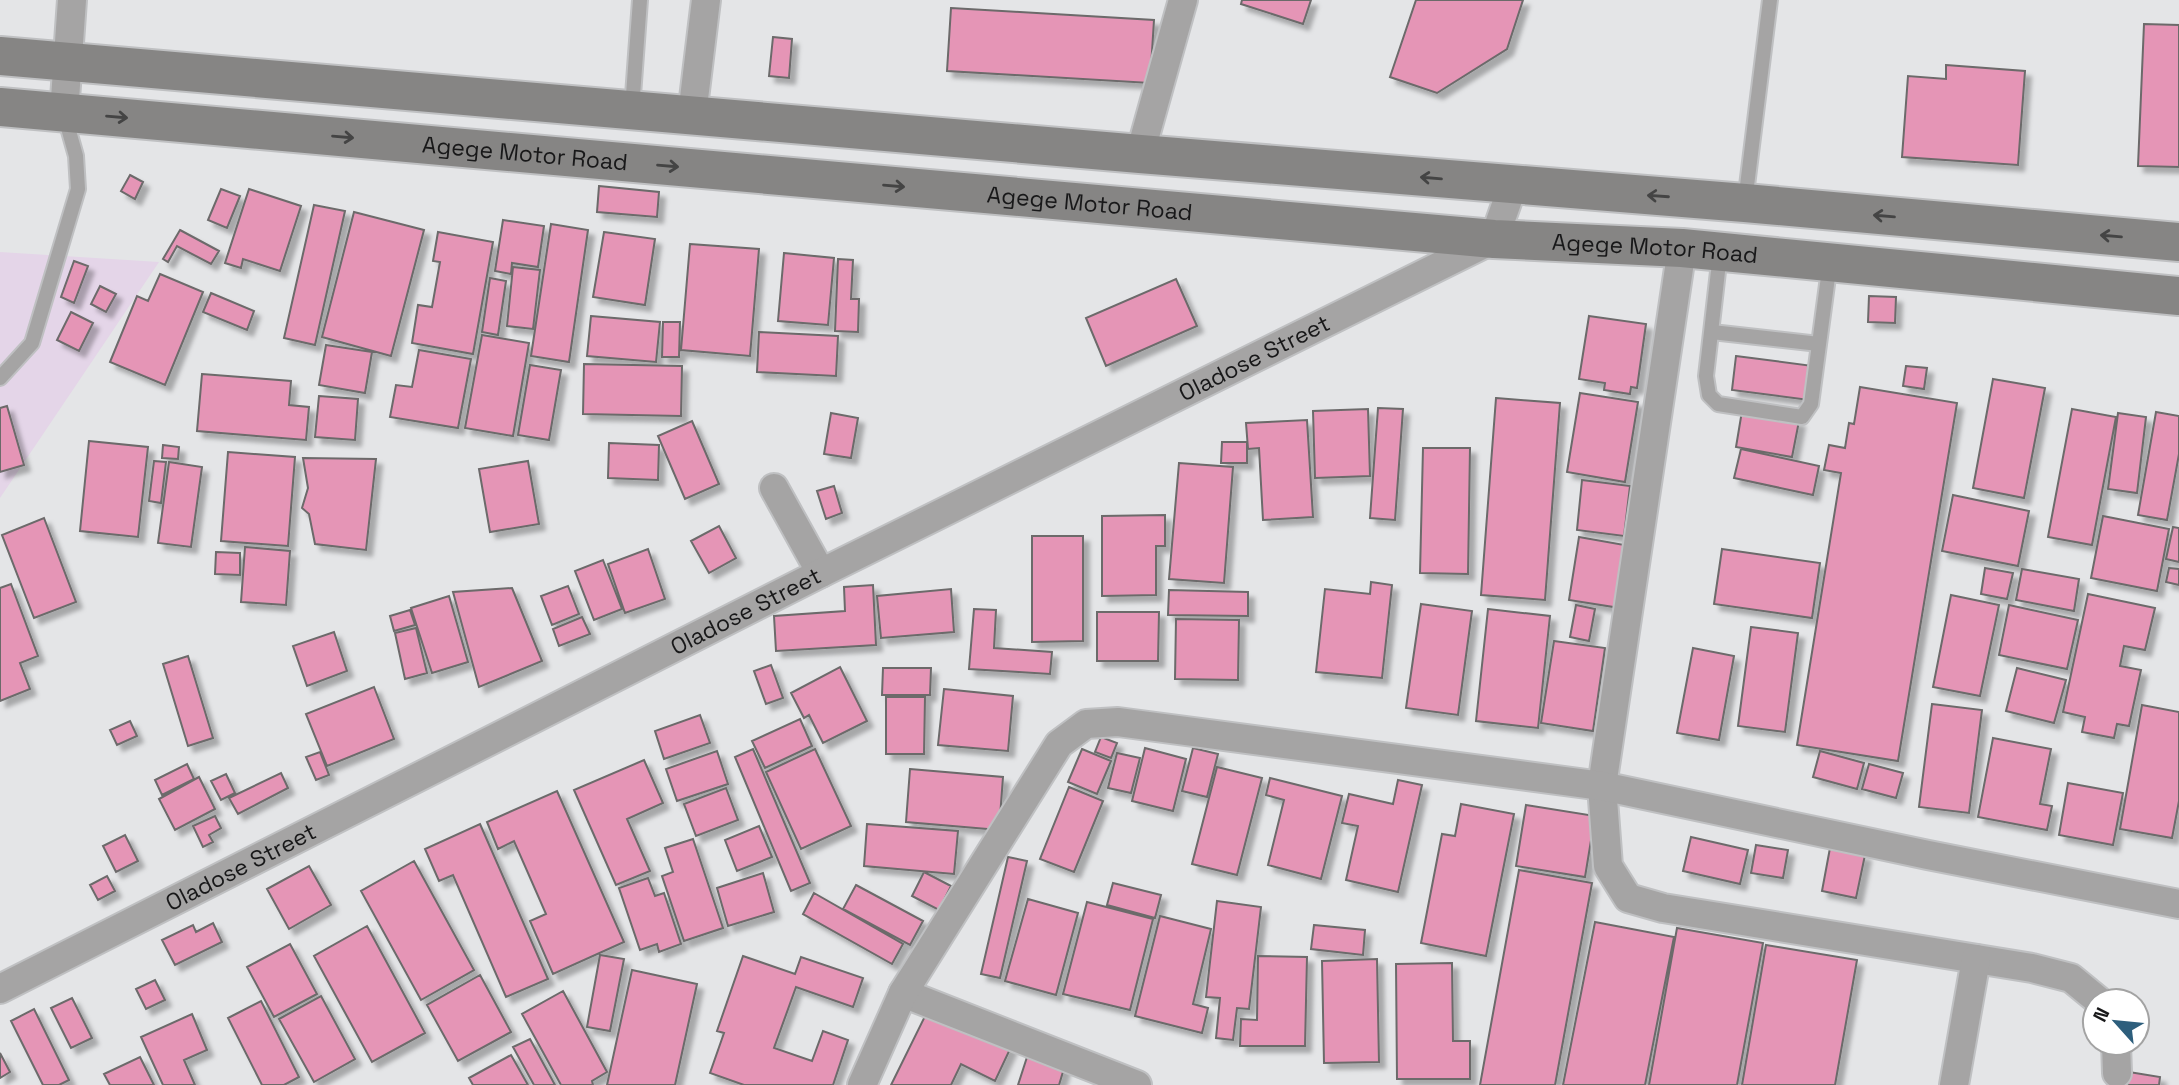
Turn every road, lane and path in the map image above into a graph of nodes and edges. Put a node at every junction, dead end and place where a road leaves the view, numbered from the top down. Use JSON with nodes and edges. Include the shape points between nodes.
{"nodes":[{"id":1,"x":72,"y":0,"type":"edge"},
{"id":2,"x":640,"y":0,"type":"edge"},
{"id":3,"x":706,"y":0,"type":"edge"},
{"id":4,"x":1183,"y":0,"type":"edge"},
{"id":5,"x":1769,"y":0,"type":"edge"},
{"id":6,"x":0,"y":56,"type":"edge"},
{"id":7,"x":67,"y":62,"type":"junction"},
{"id":8,"x":0,"y":107,"type":"edge"},
{"id":9,"x":632,"y":111,"type":"junction"},
{"id":10,"x":64,"y":113,"type":"junction"},
{"id":11,"x":692,"y":115,"type":"junction"},
{"id":12,"x":1140,"y":154,"type":"junction"},
{"id":13,"x":1513,"y":185,"type":"junction"},
{"id":14,"x":1745,"y":203,"type":"junction"},
{"id":15,"x":1494,"y":239,"type":"junction"},
{"id":16,"x":2179,"y":242,"type":"edge"},
{"id":17,"x":1682,"y":248,"type":"junction"},
{"id":18,"x":1721,"y":253,"type":"junction"},
{"id":19,"x":1830,"y":262,"type":"junction"},
{"id":20,"x":2179,"y":296,"type":"edge"},
{"id":21,"x":1712,"y":332,"type":"junction"},
{"id":22,"x":1819,"y":344,"type":"junction"},
{"id":23,"x":0,"y":378,"type":"edge"},
{"id":24,"x":774,"y":488,"type":"dead end"},
{"id":25,"x":821,"y":573,"type":"junction"},
{"id":26,"x":1602,"y":786,"type":"junction"},
{"id":27,"x":2179,"y":904,"type":"edge"},
{"id":28,"x":1976,"y":958,"type":"junction"},
{"id":29,"x":2082,"y":987,"type":"edge"},
{"id":30,"x":0,"y":989,"type":"edge"},
{"id":31,"x":903,"y":993,"type":"junction"},
{"id":32,"x":2116,"y":1057,"type":"edge"},
{"id":33,"x":2117,"y":1073,"type":"dead end"},
{"id":34,"x":862,"y":1085,"type":"edge"},
{"id":35,"x":1137,"y":1085,"type":"edge"},
{"id":36,"x":1954,"y":1085,"type":"edge"}],
"edges":[{"from":1,"to":7,"type":"street"},
{"from":2,"to":9,"type":"lane"},
{"from":3,"to":11,"type":"street"},
{"from":4,"to":12,"type":"street"},
{"from":5,"to":14,"type":"lane"},
{"from":6,"to":7,"type":"main road"},
{"from":7,"to":9,"type":"main road"},
{"from":7,"to":10,"type":"street"},
{"from":8,"to":10,"type":"main road","name":"Agege Motor Road"},
{"from":9,"to":11,"type":"main road"},
{"from":10,"to":15,"type":"main road","name":"Agege Motor Road","one_way":true},
{"from":10,"to":23,"type":"lane","via":[[76,156],[78,188],[32,343]]},
{"from":11,"to":12,"type":"main road"},
{"from":13,"to":12,"type":"main road","one_way":true},
{"from":14,"to":13,"type":"main road","one_way":true},
{"from":13,"to":15,"type":"street"},
{"from":16,"to":14,"type":"main road","one_way":true},
{"from":15,"to":17,"type":"main road","name":"Agege Motor Road"},
{"from":15,"to":25,"type":"street","name":"Oladose Street"},
{"from":17,"to":18,"type":"main road","name":"Agege Motor Road"},
{"from":17,"to":26,"type":"street"},
{"from":18,"to":19,"type":"main road","name":"Agege Motor Road"},
{"from":18,"to":21,"type":"lane"},
{"from":19,"to":20,"type":"main road","name":"Agege Motor Road"},
{"from":19,"to":22,"type":"lane"},
{"from":21,"to":22,"type":"lane"},
{"from":21,"to":22,"type":"lane","via":[[1706,376],[1712,400],[1802,417],[1811,404]]},
{"from":24,"to":25,"type":"street"},
{"from":25,"to":30,"type":"street","name":"Oladose Street"},
{"from":26,"to":27,"type":"street"},
{"from":26,"to":28,"type":"street","via":[[1608,866],[1628,898],[1663,908]]},
{"from":26,"to":31,"type":"street","via":[[1118,722],[1086,724],[1059,744]]},
{"from":28,"to":29,"type":"street","via":[[2071,978]]},
{"from":28,"to":36,"type":"street"},
{"from":31,"to":34,"type":"street"},
{"from":31,"to":35,"type":"street"},
{"from":32,"to":33,"type":"street"}]}
